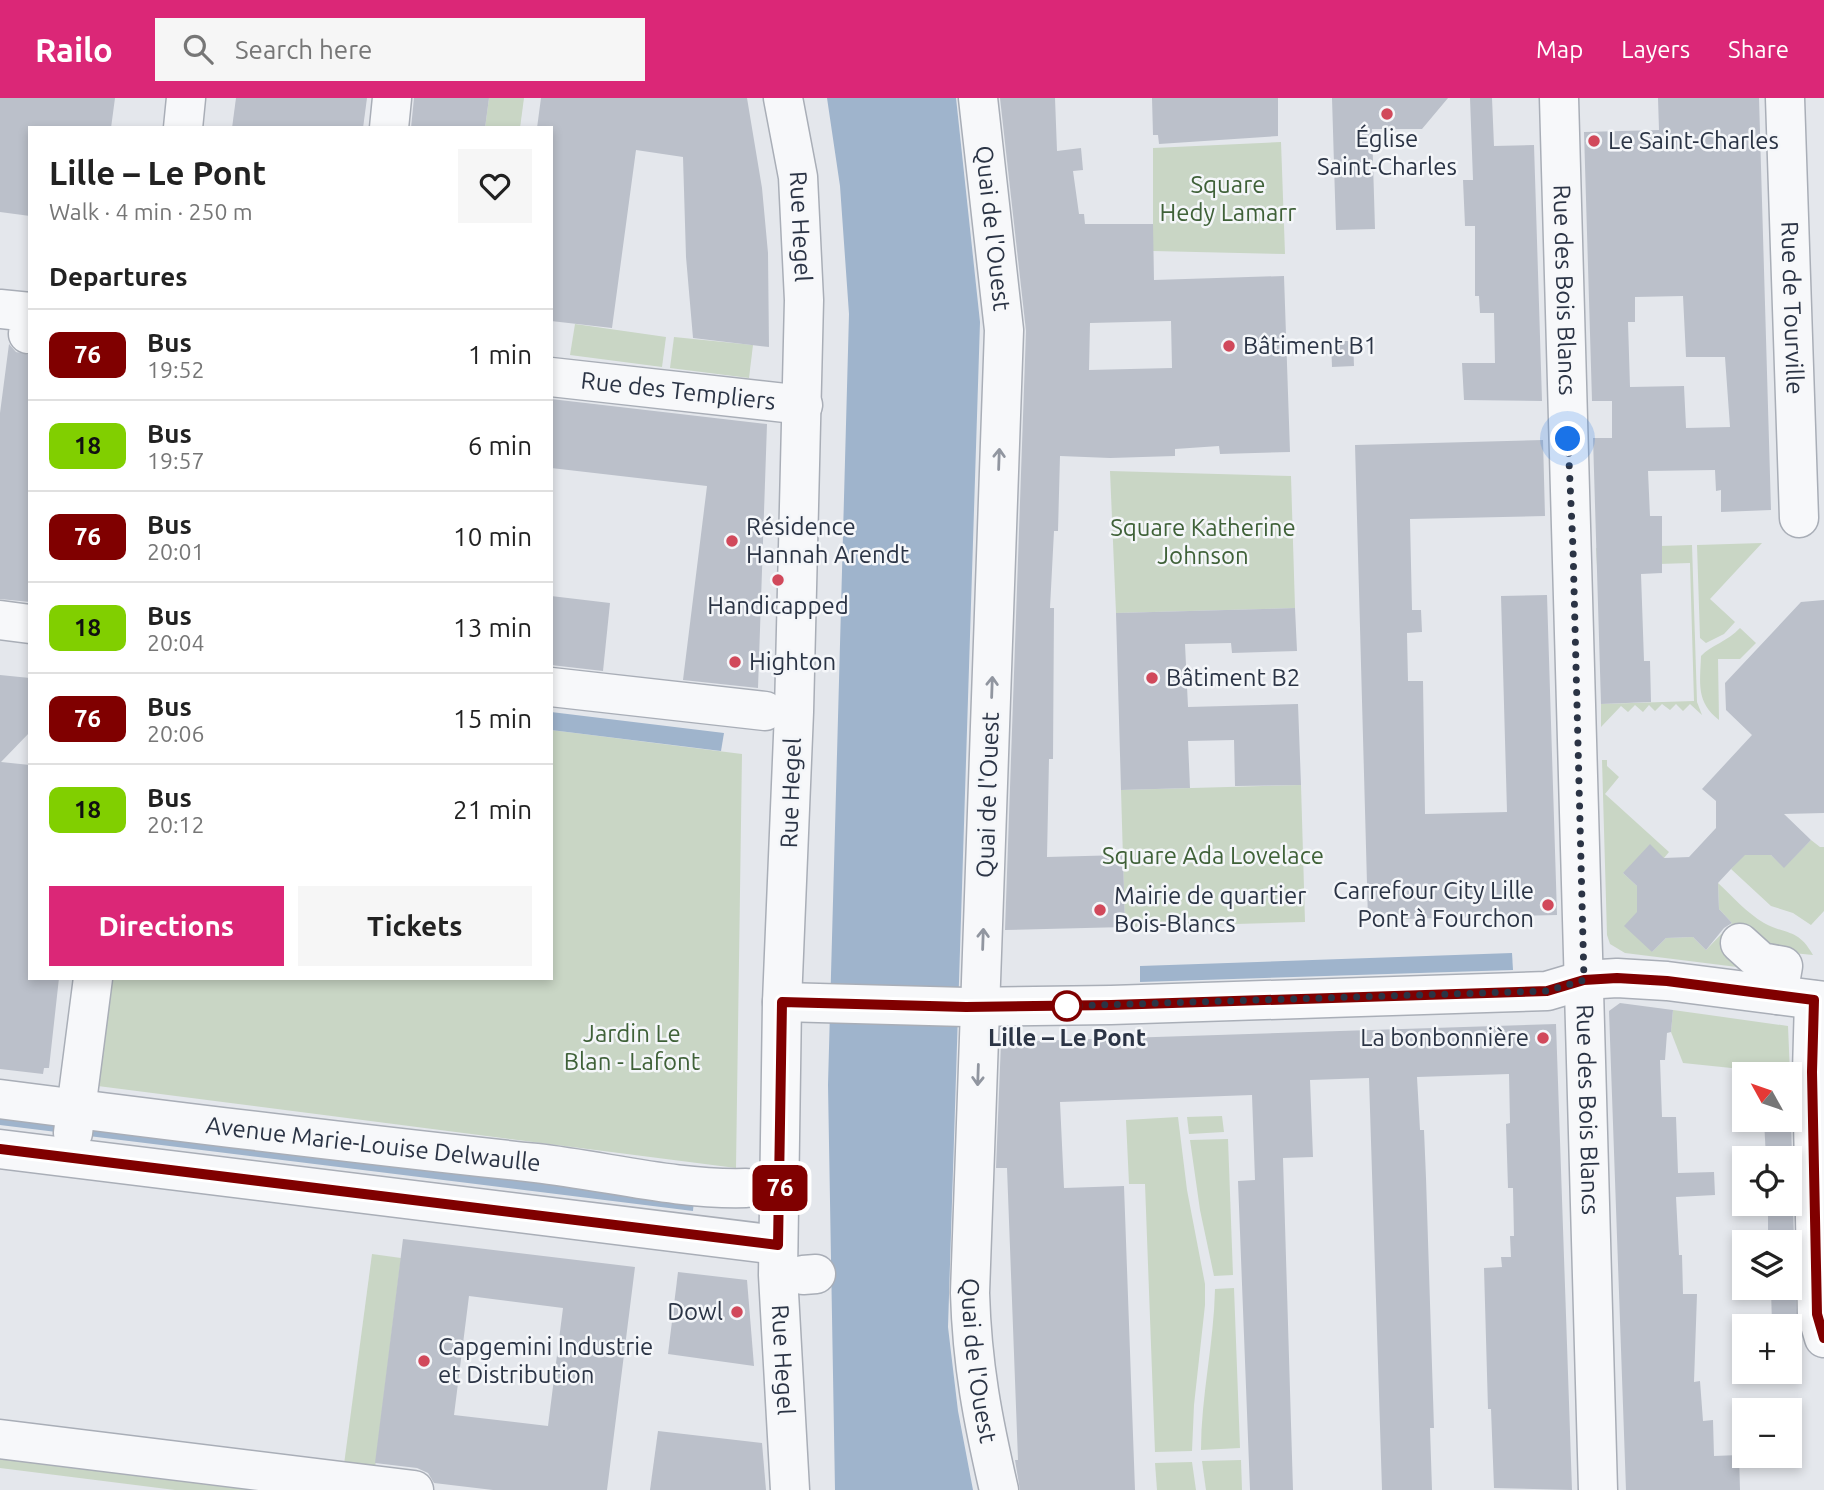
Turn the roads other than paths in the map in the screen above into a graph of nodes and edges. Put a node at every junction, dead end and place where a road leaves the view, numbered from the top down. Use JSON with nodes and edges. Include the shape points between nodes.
{"nodes":[{"id":1,"x":186,"y":98,"type":"edge"},
{"id":2,"x":392,"y":98,"type":"edge"},
{"id":3,"x":783,"y":98,"type":"edge"},
{"id":4,"x":978,"y":98,"type":"edge"},
{"id":5,"x":1559,"y":98,"type":"edge"},
{"id":6,"x":1785,"y":98,"type":"edge"},
{"id":7,"x":183,"y":126,"type":"edge"},
{"id":8,"x":388,"y":126,"type":"edge"},
{"id":9,"x":0,"y":309,"type":"edge"},
{"id":10,"x":28,"y":323,"type":"edge"},
{"id":11,"x":1809,"y":375,"type":"edge"},
{"id":12,"x":553,"y":377,"type":"edge"},
{"id":13,"x":803,"y":405,"type":"junction"},
{"id":14,"x":1800,"y":518,"type":"dead end"},
{"id":15,"x":0,"y":620,"type":"edge"},
{"id":16,"x":28,"y":624,"type":"edge"},
{"id":17,"x":553,"y":687,"type":"edge"},
{"id":18,"x":765,"y":711,"type":"dead end"},
{"id":19,"x":1740,"y":943,"type":"dead end"},
{"id":20,"x":93,"y":980,"type":"edge"},
{"id":21,"x":1584,"y":980,"type":"junction"},
{"id":22,"x":1806,"y":999,"type":"edge"},
{"id":23,"x":782,"y":1002,"type":"junction"},
{"id":24,"x":973,"y":1007,"type":"junction"},
{"id":25,"x":0,"y":1099,"type":"edge"},
{"id":26,"x":74,"y":1122,"type":"junction"},
{"id":27,"x":0,"y":1149,"type":"edge"},
{"id":28,"x":746,"y":1188,"type":"dead end"},
{"id":29,"x":778,"y":1245,"type":"junction"},
{"id":30,"x":1824,"y":1338,"type":"edge"},
{"id":31,"x":0,"y":1439,"type":"edge"},
{"id":32,"x":414,"y":1490,"type":"edge"},
{"id":33,"x":790,"y":1490,"type":"edge"},
{"id":34,"x":999,"y":1490,"type":"edge"},
{"id":35,"x":1598,"y":1490,"type":"edge"}],
"edges":[{"from":1,"to":7,"type":"street"},
{"from":2,"to":8,"type":"street"},
{"from":3,"to":13,"type":"street","name":"Rue Hegel","via":[[801,204]]},
{"from":24,"to":4,"type":"street","name":"Quai de l'Ouest","one_way":true,"via":[[1004,330]]},
{"from":5,"to":21,"type":"street","name":"Rue des Bois Blancs"},
{"from":6,"to":11,"type":"street","name":"Rue de Tourville"},
{"from":9,"to":10,"type":"street"},
{"from":11,"to":14,"type":"street","name":"Rue de Tourville"},
{"from":12,"to":13,"type":"street","name":"Rue des Templiers"},
{"from":13,"to":23,"type":"street","name":"Rue Hegel"},
{"from":15,"to":16,"type":"street"},
{"from":17,"to":18,"type":"street"},
{"from":19,"to":22,"type":"street","via":[[1761,962],[1783,966]]},
{"from":20,"to":26,"type":"street"},
{"from":21,"to":22,"type":"street","via":[[1654,980]]},
{"from":21,"to":24,"type":"street","via":[[1547,991]]},
{"from":21,"to":35,"type":"street","name":"Rue des Bois Blancs"},
{"from":22,"to":30,"type":"street","via":[[1817,1314]]},
{"from":23,"to":24,"type":"street"},
{"from":23,"to":29,"type":"street","name":"Rue Hegel"},
{"from":24,"to":34,"type":"street","name":"Quai de l'Ouest","one_way":true,"via":[[971,1343]]},
{"from":25,"to":26,"type":"street","name":"Avenue Marie-Louise Delwaulle"},
{"from":26,"to":28,"type":"street","name":"Avenue Marie-Louise Delwaulle","via":[[367,1145],[717,1189]]},
{"from":27,"to":29,"type":"street","name":"Avenue Marie-Louise Delwaulle"},
{"from":29,"to":33,"type":"street","name":"Rue Hegel"},
{"from":31,"to":32,"type":"street"}]}
